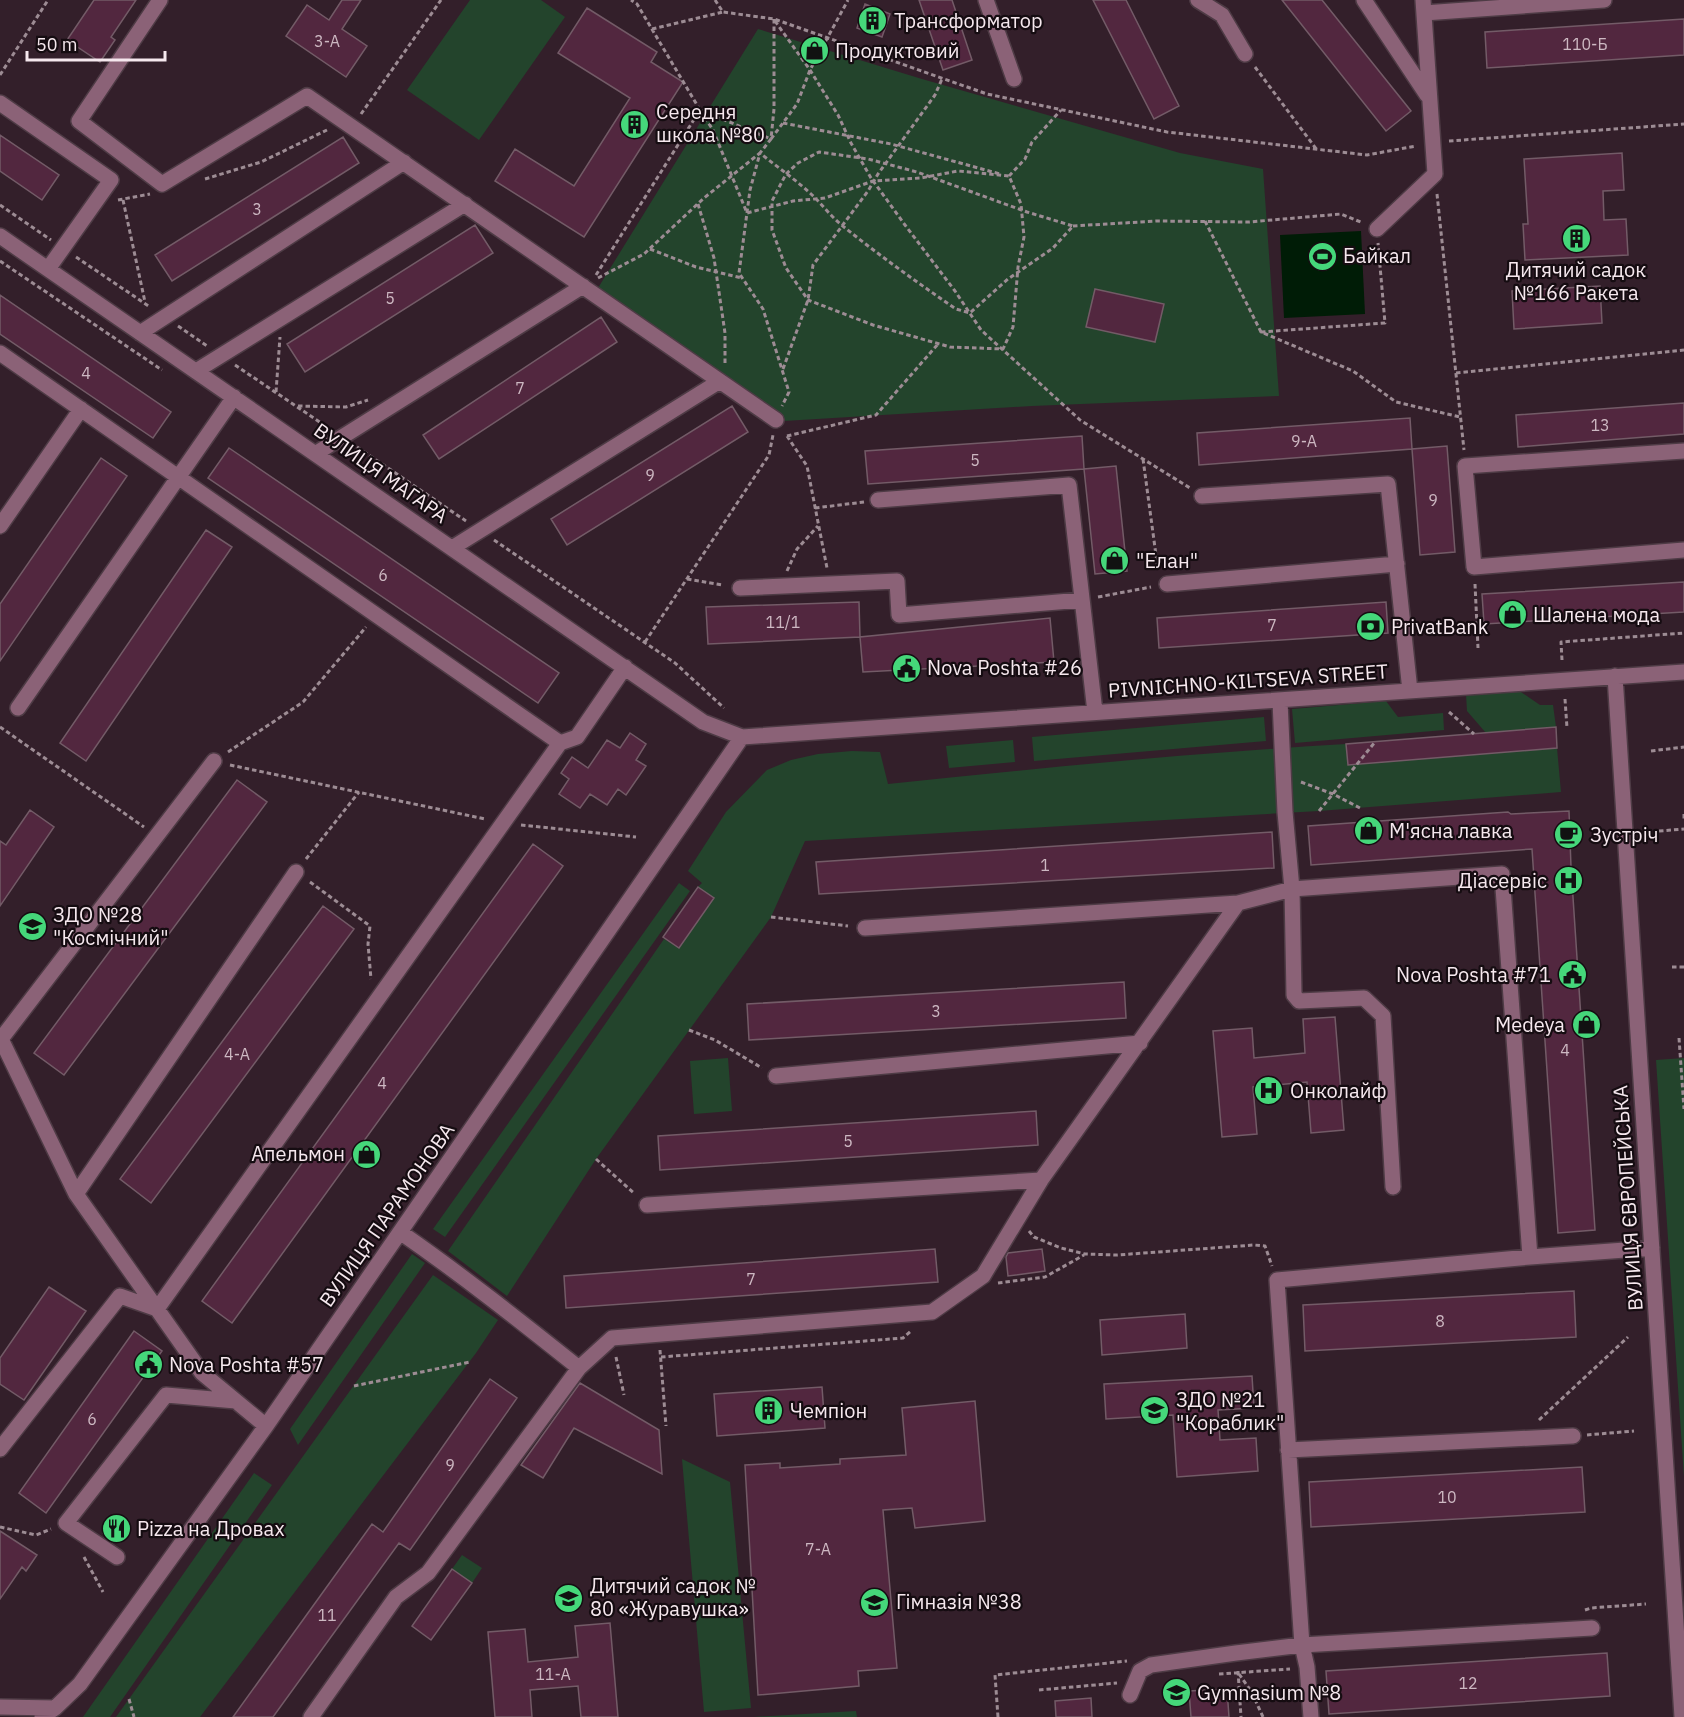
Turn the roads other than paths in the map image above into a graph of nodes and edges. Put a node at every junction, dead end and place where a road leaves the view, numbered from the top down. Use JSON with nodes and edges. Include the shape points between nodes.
{"nodes":[{"id":1,"x":160,"y":0,"type":"edge"},
{"id":2,"x":986,"y":0,"type":"edge"},
{"id":3,"x":1198,"y":0,"type":"edge"},
{"id":4,"x":1364,"y":0,"type":"edge"},
{"id":5,"x":1604,"y":0,"type":"edge"},
{"id":6,"x":1424,"y":6,"type":"edge"},
{"id":7,"x":1245,"y":54,"type":"road end"},
{"id":8,"x":1014,"y":79,"type":"dead end"},
{"id":9,"x":1428,"y":96,"type":"junction"},
{"id":10,"x":0,"y":103,"type":"edge"},
{"id":11,"x":404,"y":162,"type":"junction"},
{"id":12,"x":465,"y":204,"type":"junction"},
{"id":13,"x":1377,"y":228,"type":"road end"},
{"id":14,"x":0,"y":236,"type":"edge"},
{"id":15,"x":48,"y":269,"type":"junction"},
{"id":16,"x":583,"y":286,"type":"junction"},
{"id":17,"x":140,"y":333,"type":"junction"},
{"id":18,"x":0,"y":353,"type":"edge"},
{"id":19,"x":196,"y":371,"type":"junction"},
{"id":20,"x":720,"y":381,"type":"junction"},
{"id":21,"x":234,"y":397,"type":"junction"},
{"id":22,"x":81,"y":409,"type":"junction"},
{"id":23,"x":776,"y":420,"type":"road end"},
{"id":24,"x":1684,"y":451,"type":"edge"},
{"id":25,"x":315,"y":454,"type":"junction"},
{"id":26,"x":180,"y":477,"type":"junction"},
{"id":27,"x":1202,"y":496,"type":"road end"},
{"id":28,"x":878,"y":500,"type":"road end"},
{"id":29,"x":0,"y":526,"type":"edge"},
{"id":30,"x":452,"y":548,"type":"junction"},
{"id":31,"x":1684,"y":550,"type":"edge"},
{"id":32,"x":1396,"y":564,"type":"junction"},
{"id":33,"x":1164,"y":584,"type":"road end"},
{"id":34,"x":740,"y":588,"type":"road end"},
{"id":35,"x":1082,"y":600,"type":"junction"},
{"id":36,"x":625,"y":667,"type":"junction"},
{"id":37,"x":1684,"y":672,"type":"edge"},
{"id":38,"x":1615,"y":676,"type":"junction"},
{"id":39,"x":1410,"y":691,"type":"junction"},
{"id":40,"x":1280,"y":700,"type":"junction"},
{"id":41,"x":18,"y":708,"type":"dead end"},
{"id":42,"x":1095,"y":712,"type":"junction"},
{"id":43,"x":742,"y":737,"type":"junction"},
{"id":44,"x":560,"y":743,"type":"junction"},
{"id":45,"x":213,"y":761,"type":"road end"},
{"id":46,"x":296,"y":872,"type":"road end"},
{"id":47,"x":1292,"y":889,"type":"junction"},
{"id":48,"x":1238,"y":903,"type":"junction"},
{"id":49,"x":865,"y":928,"type":"road end"},
{"id":50,"x":1140,"y":1043,"type":"junction"},
{"id":51,"x":776,"y":1076,"type":"road end"},
{"id":52,"x":1041,"y":1180,"type":"junction"},
{"id":53,"x":1393,"y":1187,"type":"dead end"},
{"id":54,"x":76,"y":1194,"type":"junction"},
{"id":55,"x":647,"y":1205,"type":"road end"},
{"id":56,"x":400,"y":1232,"type":"junction"},
{"id":57,"x":1652,"y":1248,"type":"junction"},
{"id":58,"x":1530,"y":1257,"type":"junction"},
{"id":59,"x":157,"y":1308,"type":"junction"},
{"id":60,"x":579,"y":1368,"type":"junction"},
{"id":61,"x":236,"y":1401,"type":"junction"},
{"id":62,"x":266,"y":1426,"type":"junction"},
{"id":63,"x":1573,"y":1436,"type":"road end"},
{"id":64,"x":0,"y":1449,"type":"edge"},
{"id":65,"x":1288,"y":1450,"type":"junction"},
{"id":66,"x":117,"y":1557,"type":"dead end"},
{"id":67,"x":1592,"y":1628,"type":"dead end"},
{"id":68,"x":1302,"y":1645,"type":"junction"},
{"id":69,"x":1130,"y":1695,"type":"dead end"},
{"id":70,"x":0,"y":1707,"type":"edge"},
{"id":71,"x":56,"y":1708,"type":"junction"},
{"id":72,"x":42,"y":1717,"type":"edge"},
{"id":73,"x":310,"y":1717,"type":"edge"},
{"id":74,"x":1311,"y":1717,"type":"edge"},
{"id":75,"x":1682,"y":1717,"type":"edge"}],
"edges":[{"from":1,"to":11,"type":"street","via":[[79,121],[162,184],[308,96]]},
{"from":2,"to":8,"type":"street"},
{"from":3,"to":7,"type":"street","via":[[1222,15]]},
{"from":4,"to":9,"type":"street"},
{"from":5,"to":6,"type":"street"},
{"from":6,"to":9,"type":"street"},
{"from":9,"to":13,"type":"street","via":[[1435,174]]},
{"from":10,"to":15,"type":"street","via":[[111,180]]},
{"from":11,"to":12,"type":"street"},
{"from":11,"to":17,"type":"street"},
{"from":12,"to":16,"type":"street"},
{"from":12,"to":19,"type":"street"},
{"from":14,"to":15,"type":"street","name":"ВУЛИЦЯ МАГАРА"},
{"from":15,"to":17,"type":"street","name":"ВУЛИЦЯ МАГАРА"},
{"from":16,"to":20,"type":"street"},
{"from":16,"to":25,"type":"street"},
{"from":17,"to":19,"type":"street","name":"ВУЛИЦЯ МАГАРА"},
{"from":18,"to":22,"type":"street"},
{"from":19,"to":21,"type":"street","name":"ВУЛИЦЯ МАГАРА"},
{"from":20,"to":23,"type":"street"},
{"from":20,"to":30,"type":"street"},
{"from":21,"to":25,"type":"street","name":"ВУЛИЦЯ МАГАРА"},
{"from":21,"to":26,"type":"street"},
{"from":22,"to":26,"type":"street"},
{"from":22,"to":29,"type":"street"},
{"from":24,"to":31,"type":"street","via":[[1465,466],[1474,567]]},
{"from":25,"to":30,"type":"street","name":"ВУЛИЦЯ МАГАРА"},
{"from":26,"to":41,"type":"street"},
{"from":26,"to":44,"type":"street"},
{"from":27,"to":32,"type":"street","via":[[1388,484]]},
{"from":28,"to":35,"type":"street","via":[[1069,485]]},
{"from":30,"to":36,"type":"street","name":"ВУЛИЦЯ МАГАРА"},
{"from":32,"to":33,"type":"street"},
{"from":32,"to":39,"type":"street"},
{"from":34,"to":35,"type":"street","via":[[897,581],[899,615]]},
{"from":35,"to":42,"type":"street"},
{"from":36,"to":43,"type":"street","name":"ВУЛИЦЯ МАГАРА","via":[[703,722]]},
{"from":36,"to":44,"type":"street","via":[[577,737]]},
{"from":37,"to":38,"type":"street","name":"PIVNICHNO-KILTSEVA STREET"},
{"from":38,"to":39,"type":"street","name":"PIVNICHNO-KILTSEVA STREET"},
{"from":38,"to":57,"type":"street","name":"ВУЛИЦЯ ЄВРОПЕЙСЬКА"},
{"from":39,"to":40,"type":"street","name":"PIVNICHNO-KILTSEVA STREET"},
{"from":40,"to":42,"type":"street","name":"PIVNICHNO-KILTSEVA STREET"},
{"from":40,"to":47,"type":"street"},
{"from":42,"to":43,"type":"street","name":"PIVNICHNO-KILTSEVA STREET"},
{"from":43,"to":56,"type":"street","name":"ВУЛИЦЯ ПАРАМОНОВА"},
{"from":44,"to":59,"type":"street"},
{"from":45,"to":54,"type":"street","via":[[2,1039]]},
{"from":46,"to":54,"type":"street"},
{"from":47,"to":48,"type":"street"},
{"from":47,"to":53,"type":"street","via":[[1294,995],[1299,1000],[1364,998],[1383,1016]]},
{"from":47,"to":58,"type":"street","via":[[1502,874]]},
{"from":48,"to":49,"type":"street"},
{"from":48,"to":50,"type":"street"},
{"from":50,"to":51,"type":"street"},
{"from":50,"to":52,"type":"street"},
{"from":52,"to":55,"type":"street"},
{"from":52,"to":60,"type":"street","via":[[983,1276],[932,1312],[612,1338]]},
{"from":54,"to":59,"type":"street"},
{"from":56,"to":60,"type":"street"},
{"from":56,"to":62,"type":"street","name":"ВУЛИЦЯ ПАРАМОНОВА"},
{"from":57,"to":58,"type":"street"},
{"from":57,"to":75,"type":"street","name":"ВУЛИЦЯ ЄВРОПЕЙСЬКА"},
{"from":58,"to":65,"type":"street","via":[[1277,1280]]},
{"from":59,"to":61,"type":"street","via":[[202,1372]]},
{"from":59,"to":64,"type":"street","via":[[120,1296]]},
{"from":60,"to":73,"type":"street","via":[[428,1573],[396,1598]]},
{"from":61,"to":62,"type":"street"},
{"from":61,"to":66,"type":"street","via":[[166,1395],[66,1523]]},
{"from":62,"to":71,"type":"street","name":"ВУЛИЦЯ ПАРАМОНОВА","via":[[80,1684]]},
{"from":63,"to":65,"type":"street"},
{"from":65,"to":68,"type":"street"},
{"from":67,"to":68,"type":"street"},
{"from":68,"to":69,"type":"street","via":[[1151,1665],[1140,1671]]},
{"from":68,"to":74,"type":"street"},
{"from":70,"to":71,"type":"street"},
{"from":71,"to":72,"type":"street","name":"ВУЛИЦЯ ПАРАМОНОВА"}]}
